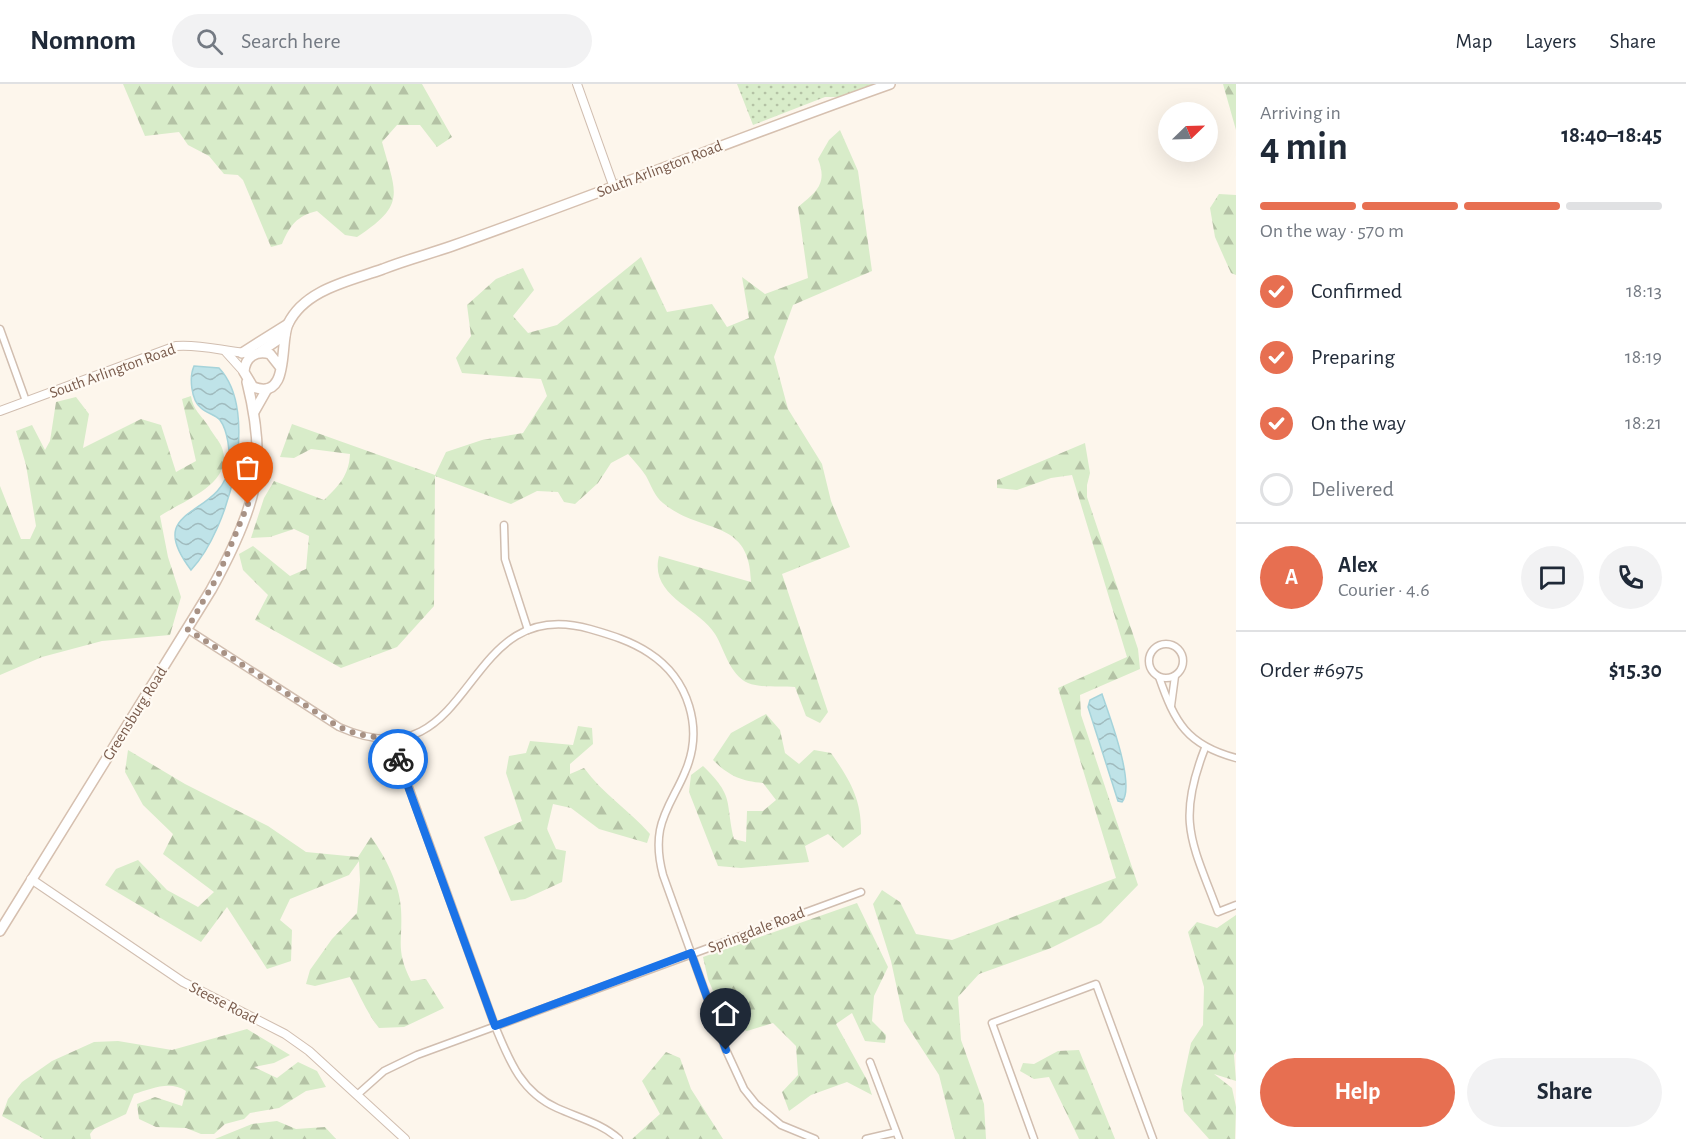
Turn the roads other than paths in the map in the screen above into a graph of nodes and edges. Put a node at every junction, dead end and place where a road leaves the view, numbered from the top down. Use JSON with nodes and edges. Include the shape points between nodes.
{"nodes":[{"id":1,"x":577,"y":84,"type":"edge"},
{"id":2,"x":890,"y":84,"type":"edge"},
{"id":3,"x":613,"y":185,"type":"junction"},
{"id":4,"x":288,"y":324,"type":"junction"},
{"id":5,"x":0,"y":329,"type":"edge"},
{"id":6,"x":285,"y":335,"type":"junction"},
{"id":7,"x":226,"y":352,"type":"junction"},
{"id":8,"x":242,"y":353,"type":"junction"},
{"id":9,"x":259,"y":353,"type":"junction"},
{"id":10,"x":281,"y":368,"type":"junction"},
{"id":11,"x":245,"y":376,"type":"junction"},
{"id":12,"x":267,"y":389,"type":"junction"},
{"id":13,"x":26,"y":401,"type":"junction"},
{"id":14,"x":0,"y":411,"type":"edge"},
{"id":15,"x":254,"y":412,"type":"junction"},
{"id":16,"x":504,"y":525,"type":"dead end"},
{"id":17,"x":187,"y":629,"type":"junction"},
{"id":18,"x":528,"y":630,"type":"junction"},
{"id":19,"x":1175,"y":676,"type":"junction"},
{"id":20,"x":1159,"y":677,"type":"junction"},
{"id":21,"x":1171,"y":709,"type":"junction"},
{"id":22,"x":392,"y":740,"type":"junction"},
{"id":23,"x":1205,"y":748,"type":"junction"},
{"id":24,"x":1236,"y":758,"type":"edge"},
{"id":25,"x":31,"y":879,"type":"junction"},
{"id":26,"x":861,"y":892,"type":"dead end"},
{"id":27,"x":1236,"y":905,"type":"edge"},
{"id":28,"x":0,"y":931,"type":"edge"},
{"id":29,"x":691,"y":953,"type":"junction"},
{"id":30,"x":495,"y":1026,"type":"junction"},
{"id":31,"x":870,"y":1062,"type":"dead end"},
{"id":32,"x":357,"y":1095,"type":"junction"},
{"id":33,"x":897,"y":1135,"type":"edge"},
{"id":34,"x":405,"y":1139,"type":"edge"},
{"id":35,"x":619,"y":1139,"type":"edge"},
{"id":36,"x":815,"y":1139,"type":"edge"},
{"id":37,"x":866,"y":1139,"type":"edge"},
{"id":38,"x":1034,"y":1139,"type":"edge"},
{"id":39,"x":1153,"y":1139,"type":"edge"}],
"edges":[{"from":1,"to":3,"type":"street"},
{"from":2,"to":3,"type":"main road","name":"South Arlington Road"},
{"from":3,"to":4,"type":"main road","name":"South Arlington Road","via":[[324,291],[301,308]]},
{"from":4,"to":6,"type":"main road"},
{"from":4,"to":8,"type":"main road"},
{"from":5,"to":13,"type":"street"},
{"from":6,"to":9,"type":"main road"},
{"from":6,"to":10,"type":"main road"},
{"from":7,"to":8,"type":"street","name":"South Arlington Road"},
{"from":7,"to":11,"type":"street"},
{"from":7,"to":13,"type":"street","name":"South Arlington Road","via":[[204,345],[176,346]]},
{"from":8,"to":9,"type":"street","name":"South Arlington Road"},
{"from":9,"to":10,"type":"main road","via":[[275,357]]},
{"from":9,"to":11,"type":"main road","via":[[247,360]]},
{"from":10,"to":12,"type":"main road","via":[[279,379]]},
{"from":11,"to":12,"type":"main road","via":[[253,387]]},
{"from":11,"to":15,"type":"main road","name":"Greensburg Road"},
{"from":12,"to":15,"type":"main road"},
{"from":13,"to":14,"type":"street","name":"South Arlington Road"},
{"from":15,"to":17,"type":"main road","name":"Greensburg Road","via":[[254,488],[219,574]]},
{"from":16,"to":18,"type":"street","via":[[505,559]]},
{"from":17,"to":22,"type":"street","via":[[339,727]]},
{"from":17,"to":25,"type":"main road","name":"Greensburg Road"},
{"from":18,"to":22,"type":"street","via":[[493,652],[442,717],[418,732]]},
{"from":18,"to":29,"type":"street","via":[[564,624],[616,637],[657,659],[682,687],[692,714],[692,750],[661,824],[658,851]]},
{"from":19,"to":20,"type":"street"},
{"from":19,"to":20,"type":"street","via":[[1182,668],[1183,657],[1176,648],[1166,645],[1156,649],[1150,658]]},
{"from":19,"to":21,"type":"street"},
{"from":20,"to":21,"type":"street"},
{"from":21,"to":23,"type":"street","via":[[1185,730]]},
{"from":22,"to":30,"type":"street"},
{"from":23,"to":24,"type":"street"},
{"from":23,"to":27,"type":"street","via":[[1189,800],[1190,836],[1218,912]]},
{"from":25,"to":28,"type":"main road","name":"Greensburg Road"},
{"from":25,"to":32,"type":"street","name":"Steese Road","via":[[183,982],[285,1034]]},
{"from":26,"to":29,"type":"street","name":"Springdale Road"},
{"from":29,"to":30,"type":"street","name":"Springdale Road"},
{"from":29,"to":36,"type":"street","via":[[744,1089],[781,1125]]},
{"from":30,"to":32,"type":"street","name":"Springdale Road","via":[[404,1060]]},
{"from":30,"to":35,"type":"street","via":[[514,1070],[529,1090],[546,1103],[597,1124]]},
{"from":31,"to":33,"type":"street"},
{"from":32,"to":34,"type":"street","name":"Steese Road"},
{"from":33,"to":37,"type":"street"},
{"from":38,"to":39,"type":"street","via":[[992,1023],[1096,984]]}]}
